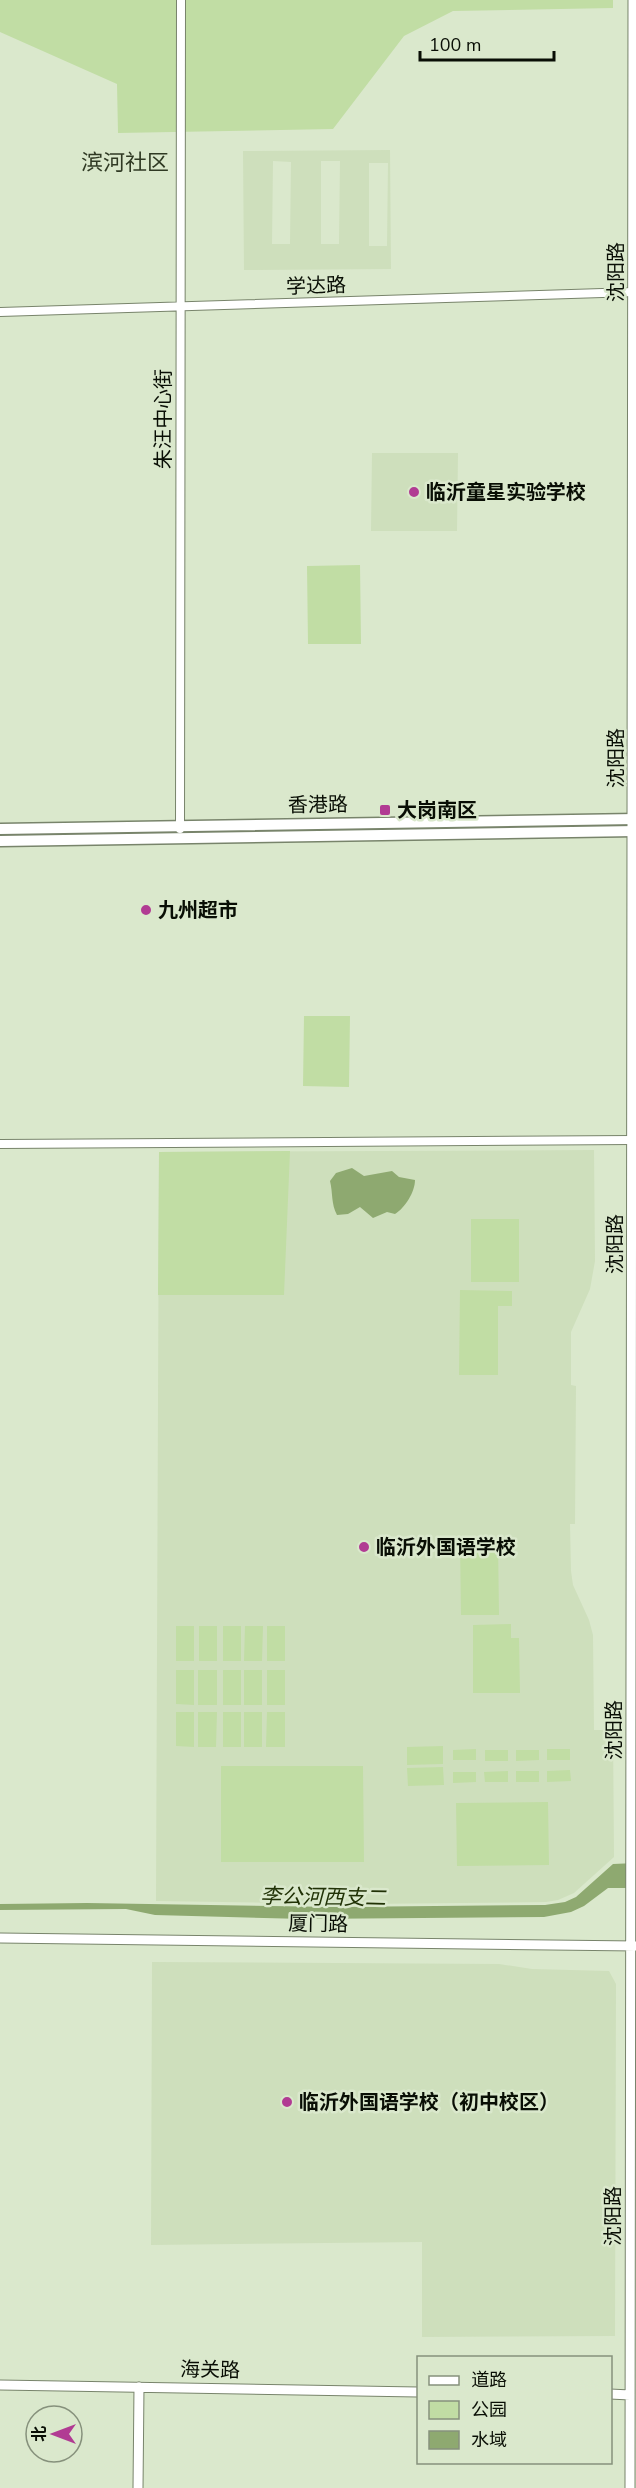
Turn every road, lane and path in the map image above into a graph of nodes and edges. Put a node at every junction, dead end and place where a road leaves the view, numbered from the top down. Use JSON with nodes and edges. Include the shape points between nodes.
{"nodes":[{"id":1,"x":181,"y":0,"type":"edge"},
{"id":2,"x":633,"y":0,"type":"edge"},
{"id":3,"x":634,"y":292,"type":"junction"},
{"id":4,"x":180,"y":306,"type":"junction"},
{"id":5,"x":0,"y":312,"type":"edge"},
{"id":6,"x":180,"y":825,"type":"junction"},
{"id":7,"x":635,"y":825,"type":"edge"},
{"id":8,"x":0,"y":829,"type":"edge"},
{"id":9,"x":180,"y":838,"type":"junction"},
{"id":10,"x":0,"y":841,"type":"edge"},
{"id":11,"x":633,"y":1140,"type":"junction"},
{"id":12,"x":0,"y":1144,"type":"edge"},
{"id":13,"x":0,"y":1938,"type":"edge"},
{"id":14,"x":634,"y":1946,"type":"edge"},
{"id":15,"x":0,"y":2385,"type":"edge"},
{"id":16,"x":139,"y":2387,"type":"junction"},
{"id":17,"x":417,"y":2392,"type":"edge"},
{"id":18,"x":612,"y":2394,"type":"edge"},
{"id":19,"x":630,"y":2395,"type":"junction"},
{"id":20,"x":138,"y":2488,"type":"edge"},
{"id":21,"x":630,"y":2488,"type":"edge"}],
"edges":[{"from":1,"to":4,"type":"street","name":"朱汪中心街"},
{"from":2,"to":3,"type":"street","name":"沈阳路"},
{"from":3,"to":4,"type":"street","name":"学达路"},
{"from":3,"to":7,"type":"street","name":"沈阳路"},
{"from":4,"to":5,"type":"street","name":"学达路"},
{"from":4,"to":6,"type":"street","name":"朱汪中心街"},
{"from":6,"to":7,"type":"main road","name":"香港路"},
{"from":6,"to":8,"type":"main road","name":"香港路"},
{"from":6,"to":9,"type":"street","name":"朱汪中心街"},
{"from":7,"to":9,"type":"main road","name":"香港路"},
{"from":7,"to":11,"type":"street","name":"沈阳路"},
{"from":9,"to":10,"type":"main road","name":"香港路"},
{"from":11,"to":12,"type":"street"},
{"from":11,"to":14,"type":"street","name":"沈阳路"},
{"from":13,"to":14,"type":"street","name":"厦门路"},
{"from":14,"to":19,"type":"street","name":"沈阳路"},
{"from":15,"to":16,"type":"street","name":"海关路"},
{"from":16,"to":17,"type":"street","name":"海关路"},
{"from":16,"to":20,"type":"street"},
{"from":18,"to":19,"type":"street"},
{"from":19,"to":21,"type":"street","name":"沈阳路"}]}
